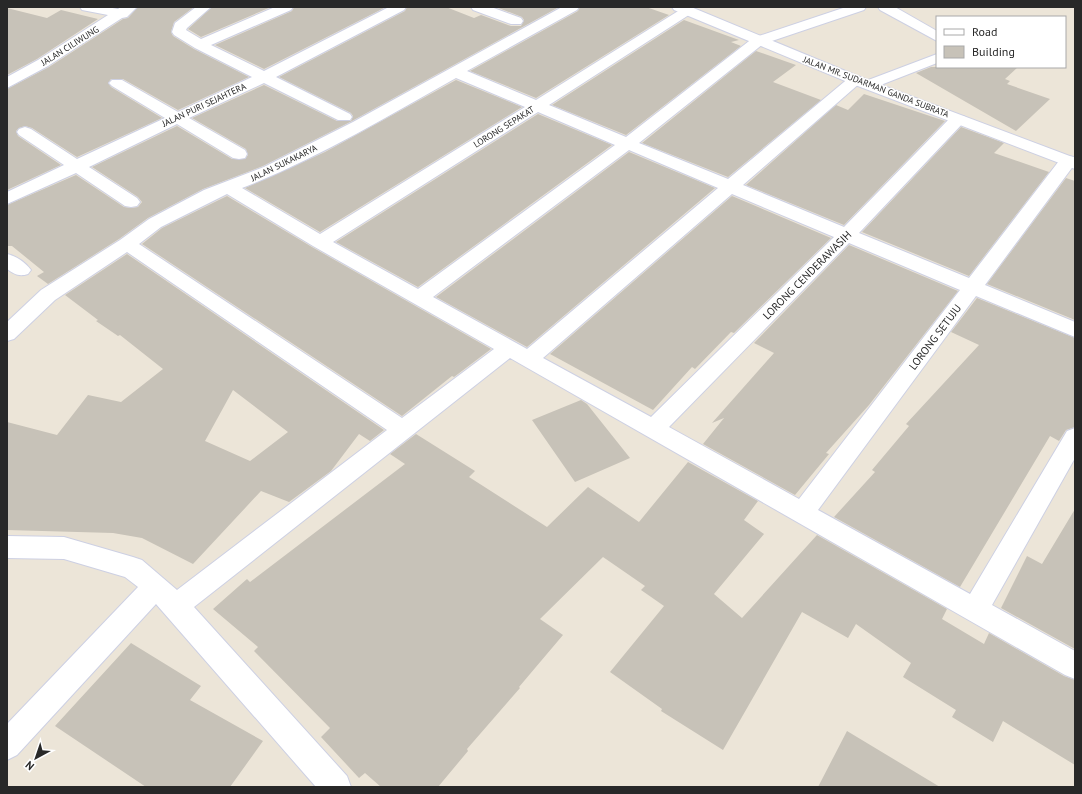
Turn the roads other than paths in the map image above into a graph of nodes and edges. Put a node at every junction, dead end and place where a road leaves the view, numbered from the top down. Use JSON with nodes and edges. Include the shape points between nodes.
{"nodes":[{"id":1,"x":87,"y":7,"type":"edge"},
{"id":2,"x":204,"y":7,"type":"edge"},
{"id":3,"x":286,"y":7,"type":"edge"},
{"id":4,"x":399,"y":7,"type":"edge"},
{"id":5,"x":478,"y":7,"type":"edge"},
{"id":6,"x":572,"y":7,"type":"edge"},
{"id":7,"x":859,"y":7,"type":"edge"},
{"id":8,"x":885,"y":7,"type":"edge"},
{"id":9,"x":684,"y":9,"type":"edge"},
{"id":10,"x":126,"y":10,"type":"edge"},
{"id":11,"x":516,"y":21,"type":"dead end"},
{"id":12,"x":936,"y":35,"type":"edge"},
{"id":13,"x":758,"y":41,"type":"junction"},
{"id":14,"x":200,"y":45,"type":"junction"},
{"id":15,"x":936,"y":58,"type":"edge"},
{"id":16,"x":455,"y":72,"type":"junction"},
{"id":17,"x":264,"y":77,"type":"junction"},
{"id":18,"x":117,"y":83,"type":"dead end"},
{"id":19,"x":861,"y":83,"type":"junction"},
{"id":20,"x":7,"y":84,"type":"edge"},
{"id":21,"x":537,"y":106,"type":"junction"},
{"id":22,"x":344,"y":117,"type":"dead end"},
{"id":23,"x":177,"y":118,"type":"junction"},
{"id":24,"x":958,"y":119,"type":"junction"},
{"id":25,"x":25,"y":132,"type":"dead end"},
{"id":26,"x":627,"y":144,"type":"junction"},
{"id":27,"x":239,"y":154,"type":"dead end"},
{"id":28,"x":1071,"y":163,"type":"edge"},
{"id":29,"x":76,"y":166,"type":"junction"},
{"id":30,"x":731,"y":187,"type":"junction"},
{"id":31,"x":230,"y":188,"type":"junction"},
{"id":32,"x":7,"y":199,"type":"edge"},
{"id":33,"x":131,"y":202,"type":"dead end"},
{"id":34,"x":847,"y":235,"type":"junction"},
{"id":35,"x":320,"y":242,"type":"junction"},
{"id":36,"x":127,"y":244,"type":"junction"},
{"id":37,"x":973,"y":288,"type":"junction"},
{"id":38,"x":419,"y":298,"type":"junction"},
{"id":39,"x":1075,"y":330,"type":"edge"},
{"id":40,"x":7,"y":334,"type":"edge"},
{"id":41,"x":518,"y":353,"type":"junction"},
{"id":42,"x":653,"y":429,"type":"junction"},
{"id":43,"x":403,"y":430,"type":"junction"},
{"id":44,"x":1075,"y":437,"type":"edge"},
{"id":45,"x":802,"y":513,"type":"junction"},
{"id":46,"x":7,"y":547,"type":"edge"},
{"id":47,"x":156,"y":586,"type":"junction"},
{"id":48,"x":176,"y":606,"type":"junction"},
{"id":49,"x":975,"y":610,"type":"junction"},
{"id":50,"x":1075,"y":666,"type":"edge"},
{"id":51,"x":7,"y":745,"type":"edge"},
{"id":52,"x":336,"y":787,"type":"edge"}],
"edges":[{"from":1,"to":10,"type":"street"},
{"from":2,"to":14,"type":"street","via":[[178,30]]},
{"from":3,"to":14,"type":"street"},
{"from":4,"to":17,"type":"street","name":"JALAN PURI SEJAHTERA"},
{"from":5,"to":11,"type":"street"},
{"from":6,"to":16,"type":"street","name":"JALAN SUKAKARYA"},
{"from":7,"to":13,"type":"street"},
{"from":8,"to":12,"type":"street"},
{"from":9,"to":13,"type":"street","name":"JALAN MR. SUDARMAN GANDA SUBRATA"},
{"from":9,"to":21,"type":"street","name":"LORONG SEPAKAT"},
{"from":10,"to":20,"type":"street","name":"JALAN CILIWUNG"},
{"from":13,"to":19,"type":"street","name":"JALAN MR. SUDARMAN GANDA SUBRATA"},
{"from":13,"to":26,"type":"street"},
{"from":14,"to":17,"type":"street"},
{"from":15,"to":19,"type":"street"},
{"from":16,"to":21,"type":"street"},
{"from":16,"to":31,"type":"street","name":"JALAN SUKAKARYA","via":[[352,129],[270,171]]},
{"from":17,"to":22,"type":"street"},
{"from":17,"to":23,"type":"street","name":"JALAN PURI SEJAHTERA"},
{"from":18,"to":23,"type":"street"},
{"from":19,"to":24,"type":"street","name":"JALAN MR. SUDARMAN GANDA SUBRATA"},
{"from":19,"to":30,"type":"street"},
{"from":21,"to":26,"type":"street"},
{"from":21,"to":35,"type":"street","name":"LORONG SEPAKAT"},
{"from":23,"to":27,"type":"street"},
{"from":23,"to":29,"type":"street","name":"JALAN PURI SEJAHTERA"},
{"from":24,"to":28,"type":"street","name":"JALAN MR. SUDARMAN GANDA SUBRATA"},
{"from":24,"to":34,"type":"street","name":"LORONG CENDERAWASIH"},
{"from":25,"to":29,"type":"street"},
{"from":26,"to":30,"type":"street"},
{"from":26,"to":38,"type":"street"},
{"from":28,"to":37,"type":"street","name":"LORONG SETUJU"},
{"from":29,"to":32,"type":"street","name":"JALAN PURI SEJAHTERA"},
{"from":29,"to":33,"type":"street"},
{"from":30,"to":34,"type":"street"},
{"from":30,"to":41,"type":"street"},
{"from":31,"to":35,"type":"street"},
{"from":31,"to":36,"type":"street","name":"JALAN SUKAKARYA","via":[[210,194],[156,223]]},
{"from":34,"to":37,"type":"street"},
{"from":34,"to":42,"type":"street","name":"LORONG CENDERAWASIH"},
{"from":35,"to":38,"type":"street"},
{"from":36,"to":40,"type":"street","name":"JALAN SUKAKARYA","via":[[48,295]]},
{"from":36,"to":43,"type":"street"},
{"from":37,"to":39,"type":"street"},
{"from":37,"to":45,"type":"street","name":"LORONG SETUJU"},
{"from":38,"to":41,"type":"street"},
{"from":41,"to":42,"type":"street"},
{"from":41,"to":43,"type":"street"},
{"from":42,"to":45,"type":"street"},
{"from":43,"to":48,"type":"street"},
{"from":44,"to":49,"type":"street"},
{"from":45,"to":49,"type":"street"},
{"from":46,"to":47,"type":"street","via":[[64,548],[133,568]]},
{"from":47,"to":48,"type":"street"},
{"from":47,"to":51,"type":"street"},
{"from":48,"to":52,"type":"street"},
{"from":49,"to":50,"type":"street"}]}
